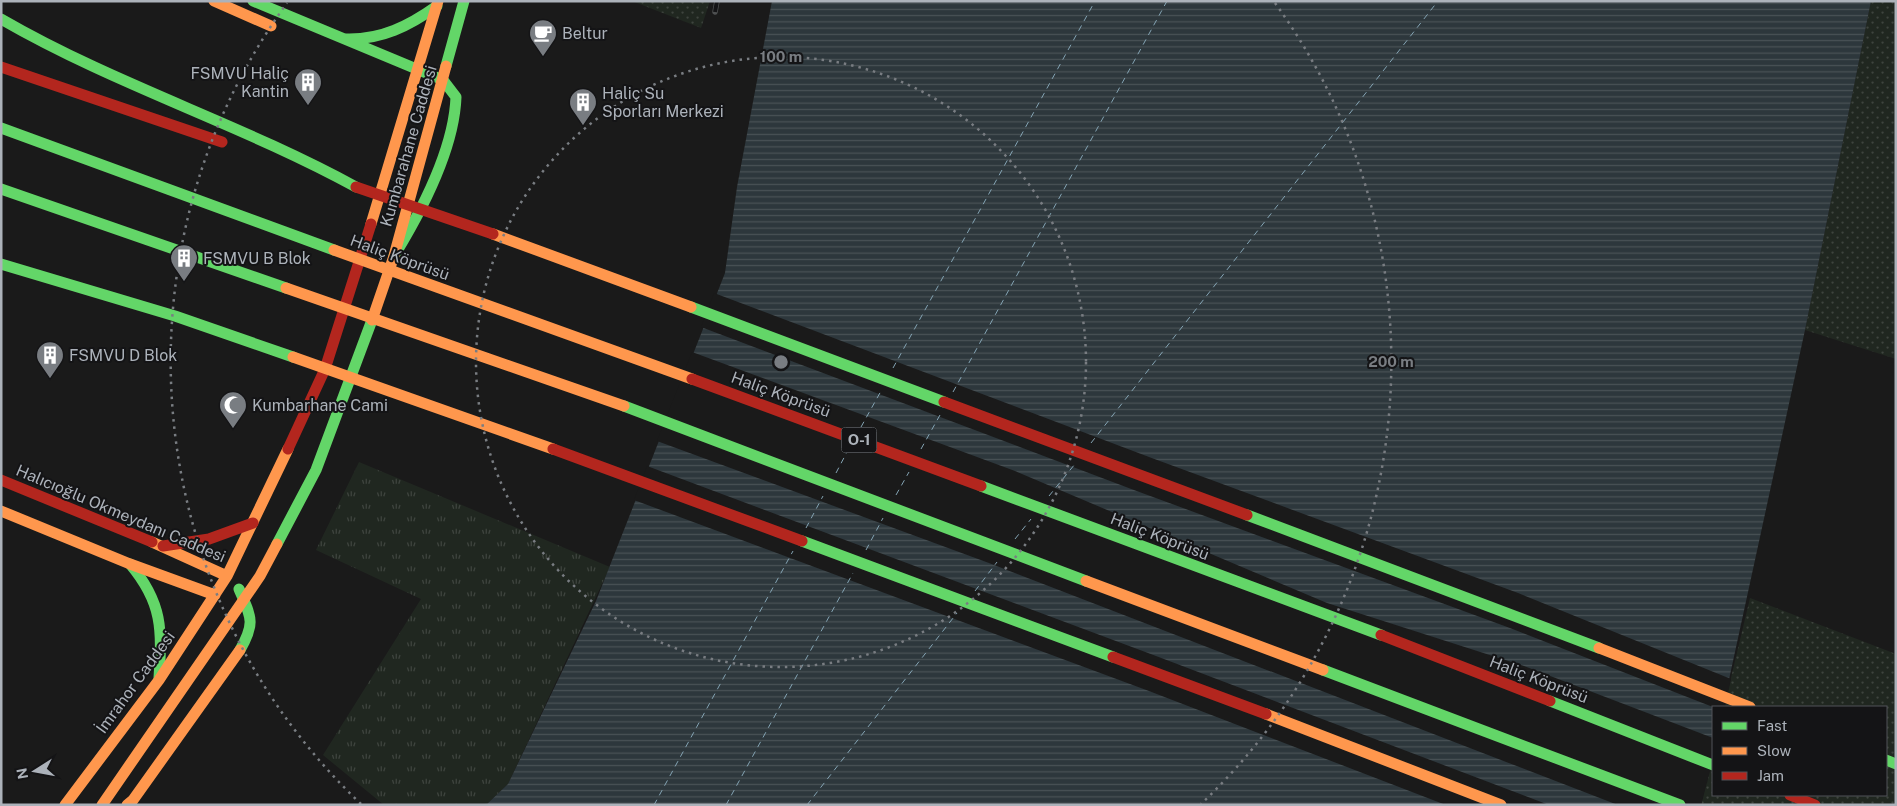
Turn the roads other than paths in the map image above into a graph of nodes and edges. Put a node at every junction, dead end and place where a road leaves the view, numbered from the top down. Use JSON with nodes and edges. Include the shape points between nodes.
{"nodes":[{"id":1,"x":214,"y":1,"type":"edge"},
{"id":2,"x":253,"y":1,"type":"edge"},
{"id":3,"x":464,"y":1,"type":"edge"},
{"id":4,"x":438,"y":3,"type":"edge"},
{"id":5,"x":1,"y":18,"type":"edge"},
{"id":6,"x":285,"y":32,"type":"dead end"},
{"id":7,"x":340,"y":38,"type":"junction"},
{"id":8,"x":1,"y":66,"type":"edge"},
{"id":9,"x":417,"y":70,"type":"junction"},
{"id":10,"x":442,"y":80,"type":"junction"},
{"id":11,"x":409,"y":83,"type":"junction"},
{"id":12,"x":1,"y":128,"type":"edge"},
{"id":13,"x":230,"y":145,"type":"dead end"},
{"id":14,"x":272,"y":158,"type":"dead end"},
{"id":15,"x":356,"y":187,"type":"junction"},
{"id":16,"x":1,"y":189,"type":"edge"},
{"id":17,"x":394,"y":256,"type":"junction"},
{"id":18,"x":1,"y":264,"type":"edge"},
{"id":19,"x":1,"y":480,"type":"edge"},
{"id":20,"x":1,"y":511,"type":"edge"},
{"id":21,"x":253,"y":523,"type":"junction"},
{"id":22,"x":163,"y":546,"type":"junction"},
{"id":23,"x":130,"y":564,"type":"junction"},
{"id":24,"x":227,"y":576,"type":"junction"},
{"id":25,"x":215,"y":595,"type":"junction"},
{"id":26,"x":244,"y":598,"type":"junction"},
{"id":27,"x":159,"y":680,"type":"junction"},
{"id":28,"x":1747,"y":706,"type":"edge"},
{"id":29,"x":1712,"y":765,"type":"edge"},
{"id":30,"x":1792,"y":796,"type":"edge"},
{"id":31,"x":65,"y":805,"type":"edge"},
{"id":32,"x":102,"y":805,"type":"edge"},
{"id":33,"x":127,"y":805,"type":"edge"},
{"id":34,"x":1501,"y":805,"type":"edge"},
{"id":35,"x":1680,"y":805,"type":"edge"},
{"id":36,"x":1815,"y":805,"type":"edge"}],
"edges":[{"from":1,"to":6,"type":"main road"},
{"from":2,"to":7,"type":"main road"},
{"from":3,"to":10,"type":"main road","name":"Kumbarahane Caddesi"},
{"from":4,"to":7,"type":"main road","via":[[400,30],[358,40]]},
{"from":4,"to":9,"type":"main road","name":"Kumbarahane Caddesi"},
{"from":5,"to":15,"type":"main road","via":[[44,45],[310,161]]},
{"from":7,"to":9,"type":"main road"},
{"from":8,"to":13,"type":"main road"},
{"from":9,"to":10,"type":"main road"},
{"from":9,"to":11,"type":"main road","name":"Kumbarahane Caddesi"},
{"from":10,"to":11,"type":"main road"},
{"from":10,"to":17,"type":"main road","name":"Kumbarahane Caddesi"},
{"from":10,"to":17,"type":"main road","via":[[456,97],[456,114],[430,190]]},
{"from":11,"to":21,"type":"main road","name":"Kumbarahane Caddesi","via":[[362,254],[325,369]]},
{"from":12,"to":29,"type":"main road","name":"Haliç Köprüsü","number":"O-1","bridge":true,"via":[[958,476],[1334,617]]},
{"from":14,"to":15,"type":"main road"},
{"from":15,"to":28,"type":"main road","bridge":true,"via":[[1486,603]]},
{"from":16,"to":35,"type":"main road","bridge":true,"via":[[602,398]]},
{"from":17,"to":26,"type":"main road","name":"Kumbarahane Caddesi","via":[[316,470],[260,576]]},
{"from":18,"to":34,"type":"main road","bridge":true,"via":[[174,316],[412,397],[1209,692]]},
{"from":19,"to":22,"type":"main road","name":"Halıcıoğlu Okmeydanı Caddesi"},
{"from":20,"to":23,"type":"main road"},
{"from":21,"to":22,"type":"main road","via":[[208,540]]},
{"from":21,"to":24,"type":"main road","name":"Kumbarahane Caddesi"},
{"from":22,"to":24,"type":"main road","name":"Halıcıoğlu Okmeydanı Caddesi"},
{"from":23,"to":25,"type":"main road"},
{"from":23,"to":27,"type":"main road","via":[[143,577],[160,611]]},
{"from":24,"to":25,"type":"main road","name":"İmrahor Caddesi"},
{"from":24,"to":26,"type":"main road","via":[[242,591]]},
{"from":25,"to":26,"type":"main road"},
{"from":25,"to":27,"type":"main road","name":"İmrahor Caddesi"},
{"from":26,"to":32,"type":"main road"},
{"from":26,"to":33,"type":"main road","via":[[250,615],[250,632]]},
{"from":27,"to":31,"type":"main road","name":"İmrahor Caddesi"},
{"from":30,"to":36,"type":"main road"}]}
